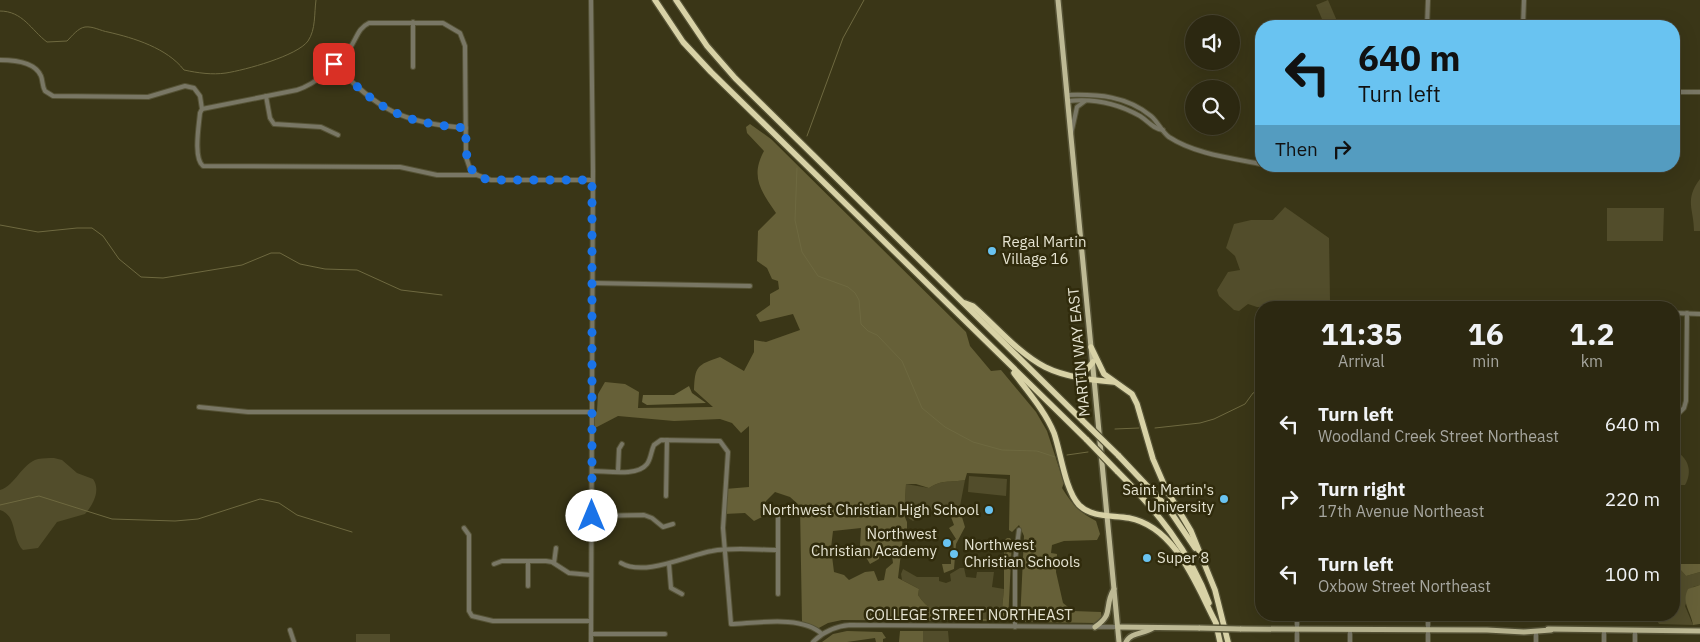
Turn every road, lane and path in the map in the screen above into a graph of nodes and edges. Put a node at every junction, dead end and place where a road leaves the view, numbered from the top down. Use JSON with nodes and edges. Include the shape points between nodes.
{"nodes":[{"id":1,"x":591,"y":0,"type":"edge"},
{"id":2,"x":655,"y":0,"type":"edge"},
{"id":3,"x":676,"y":0,"type":"edge"},
{"id":4,"x":1058,"y":0,"type":"edge"},
{"id":5,"x":1428,"y":0,"type":"edge"},
{"id":6,"x":1524,"y":0,"type":"edge"},
{"id":7,"x":1427,"y":20,"type":"edge"},
{"id":8,"x":1523,"y":20,"type":"edge"},
{"id":9,"x":413,"y":22,"type":"junction"},
{"id":10,"x":0,"y":60,"type":"edge"},
{"id":11,"x":334,"y":64,"type":"junction"},
{"id":12,"x":413,"y":67,"type":"dead end"},
{"id":13,"x":1680,"y":92,"type":"edge"},
{"id":14,"x":1700,"y":92,"type":"edge"},
{"id":15,"x":266,"y":96,"type":"junction"},
{"id":16,"x":1068,"y":98,"type":"junction"},
{"id":17,"x":1090,"y":100,"type":"junction"},
{"id":18,"x":202,"y":108,"type":"junction"},
{"id":19,"x":466,"y":128,"type":"junction"},
{"id":20,"x":1163,"y":130,"type":"junction"},
{"id":21,"x":1071,"y":134,"type":"junction"},
{"id":22,"x":338,"y":135,"type":"dead end"},
{"id":23,"x":1255,"y":163,"type":"edge"},
{"id":24,"x":477,"y":175,"type":"junction"},
{"id":25,"x":592,"y":180,"type":"junction"},
{"id":26,"x":592,"y":283,"type":"junction"},
{"id":27,"x":750,"y":286,"type":"dead end"},
{"id":28,"x":962,"y":302,"type":"junction"},
{"id":29,"x":1680,"y":313,"type":"edge"},
{"id":30,"x":1687,"y":313,"type":"junction"},
{"id":31,"x":1700,"y":314,"type":"edge"},
{"id":32,"x":1091,"y":347,"type":"junction"},
{"id":33,"x":1002,"y":358,"type":"junction"},
{"id":34,"x":1092,"y":362,"type":"junction"},
{"id":35,"x":1076,"y":377,"type":"junction"},
{"id":36,"x":1094,"y":380,"type":"junction"},
{"id":37,"x":1118,"y":383,"type":"junction"},
{"id":38,"x":199,"y":407,"type":"dead end"},
{"id":39,"x":592,"y":412,"type":"junction"},
{"id":40,"x":1680,"y":412,"type":"edge"},
{"id":41,"x":667,"y":440,"type":"junction"},
{"id":42,"x":622,"y":444,"type":"dead end"},
{"id":43,"x":592,"y":471,"type":"junction"},
{"id":44,"x":618,"y":471,"type":"junction"},
{"id":45,"x":666,"y":496,"type":"dead end"},
{"id":46,"x":592,"y":516,"type":"junction"},
{"id":47,"x":778,"y":516,"type":"dead end"},
{"id":48,"x":1107,"y":517,"type":"junction"},
{"id":49,"x":674,"y":524,"type":"dead end"},
{"id":50,"x":464,"y":528,"type":"dead end"},
{"id":51,"x":1019,"y":530,"type":"dead end"},
{"id":52,"x":556,"y":548,"type":"dead end"},
{"id":53,"x":724,"y":549,"type":"junction"},
{"id":54,"x":778,"y":550,"type":"junction"},
{"id":55,"x":528,"y":561,"type":"junction"},
{"id":56,"x":554,"y":563,"type":"junction"},
{"id":57,"x":621,"y":563,"type":"dead end"},
{"id":58,"x":1203,"y":563,"type":"junction"},
{"id":59,"x":494,"y":564,"type":"dead end"},
{"id":60,"x":669,"y":564,"type":"junction"},
{"id":61,"x":591,"y":574,"type":"junction"},
{"id":62,"x":528,"y":586,"type":"dead end"},
{"id":63,"x":1114,"y":588,"type":"junction"},
{"id":64,"x":682,"y":594,"type":"dead end"},
{"id":65,"x":778,"y":594,"type":"dead end"},
{"id":66,"x":591,"y":621,"type":"junction"},
{"id":67,"x":1297,"y":621,"type":"edge"},
{"id":68,"x":1428,"y":621,"type":"edge"},
{"id":69,"x":1216,"y":623,"type":"junction"},
{"id":70,"x":1015,"y":627,"type":"junction"},
{"id":71,"x":1095,"y":627,"type":"junction"},
{"id":72,"x":1118,"y":627,"type":"junction"},
{"id":73,"x":1154,"y":628,"type":"junction"},
{"id":74,"x":290,"y":630,"type":"dead end"},
{"id":75,"x":1297,"y":630,"type":"junction"},
{"id":76,"x":1350,"y":630,"type":"junction"},
{"id":77,"x":1428,"y":630,"type":"junction"},
{"id":78,"x":1520,"y":630,"type":"junction"},
{"id":79,"x":1551,"y":630,"type":"junction"},
{"id":80,"x":1604,"y":631,"type":"junction"},
{"id":81,"x":1635,"y":631,"type":"junction"},
{"id":82,"x":1700,"y":631,"type":"edge"},
{"id":83,"x":1536,"y":632,"type":"junction"},
{"id":84,"x":590,"y":634,"type":"junction"},
{"id":85,"x":665,"y":634,"type":"dead end"},
{"id":86,"x":822,"y":634,"type":"junction"},
{"id":87,"x":294,"y":642,"type":"edge"},
{"id":88,"x":590,"y":642,"type":"edge"},
{"id":89,"x":813,"y":642,"type":"edge"},
{"id":90,"x":1119,"y":642,"type":"edge"},
{"id":91,"x":1126,"y":642,"type":"edge"},
{"id":92,"x":1220,"y":642,"type":"edge"},
{"id":93,"x":1228,"y":642,"type":"edge"},
{"id":94,"x":1297,"y":642,"type":"edge"},
{"id":95,"x":1350,"y":642,"type":"edge"},
{"id":96,"x":1428,"y":642,"type":"edge"},
{"id":97,"x":1536,"y":642,"type":"edge"},
{"id":98,"x":1604,"y":642,"type":"edge"},
{"id":99,"x":1635,"y":642,"type":"edge"}],
"edges":[{"from":1,"to":25,"type":"street"},
{"from":2,"to":33,"type":"highway","via":[[675,31],[706,67]]},
{"from":3,"to":28,"type":"highway","via":[[707,46],[735,78]]},
{"from":4,"to":16,"type":"main road","name":"MARTIN WAY EAST"},
{"from":5,"to":7,"type":"street"},
{"from":6,"to":8,"type":"street"},
{"from":9,"to":11,"type":"street","via":[[375,22],[364,26],[350,48]]},
{"from":9,"to":12,"type":"street"},
{"from":9,"to":19,"type":"street","via":[[449,24],[460,32],[465,46]]},
{"from":10,"to":18,"type":"street","via":[[35,68],[43,88],[53,96],[148,97],[187,86],[197,91]]},
{"from":11,"to":15,"type":"street","via":[[303,88]]},
{"from":11,"to":19,"type":"street","via":[[361,90],[395,114],[433,126]]},
{"from":13,"to":14,"type":"street"},
{"from":15,"to":18,"type":"street"},
{"from":15,"to":22,"type":"street","via":[[274,124],[321,126]]},
{"from":16,"to":17,"type":"street"},
{"from":16,"to":20,"type":"street","via":[[1100,95],[1121,100],[1150,115]]},
{"from":16,"to":21,"type":"main road","name":"MARTIN WAY EAST"},
{"from":17,"to":20,"type":"street","via":[[1123,107],[1156,129]]},
{"from":17,"to":21,"type":"street","via":[[1081,102],[1077,107]]},
{"from":18,"to":24,"type":"street","via":[[197,154],[203,166],[400,167],[437,176]]},
{"from":19,"to":24,"type":"street","via":[[466,160]]},
{"from":20,"to":23,"type":"street","via":[[1168,136],[1194,149]]},
{"from":21,"to":32,"type":"main road","name":"MARTIN WAY EAST"},
{"from":24,"to":25,"type":"street","via":[[491,180]]},
{"from":25,"to":26,"type":"street"},
{"from":26,"to":27,"type":"street"},
{"from":26,"to":39,"type":"street"},
{"from":28,"to":35,"type":"highway","via":[[973,306],[1032,358],[1046,367]]},
{"from":28,"to":58,"type":"highway","bridge":true,"via":[[1168,508]]},
{"from":29,"to":30,"type":"street"},
{"from":30,"to":31,"type":"street"},
{"from":30,"to":40,"type":"street","via":[[1686,401]]},
{"from":32,"to":34,"type":"main road","name":"MARTIN WAY EAST"},
{"from":32,"to":37,"type":"highway","via":[[1104,374]]},
{"from":33,"to":48,"type":"highway","via":[[1044,413],[1076,501],[1084,509]]},
{"from":33,"to":69,"type":"highway","bridge":true,"via":[[1087,440],[1175,536],[1196,572]]},
{"from":34,"to":35,"type":"highway","via":[[1084,373]]},
{"from":34,"to":36,"type":"main road","name":"MARTIN WAY EAST"},
{"from":35,"to":36,"type":"highway"},
{"from":36,"to":37,"type":"highway"},
{"from":36,"to":48,"type":"main road","name":"MARTIN WAY EAST"},
{"from":37,"to":58,"type":"highway","via":[[1132,394],[1137,404],[1166,489],[1191,531]]},
{"from":38,"to":39,"type":"street","via":[[248,412]]},
{"from":39,"to":43,"type":"street"},
{"from":41,"to":44,"type":"street","via":[[654,445],[650,460],[642,469]]},
{"from":41,"to":45,"type":"street"},
{"from":41,"to":53,"type":"street","via":[[715,440],[723,443],[728,452]]},
{"from":42,"to":44,"type":"street"},
{"from":43,"to":44,"type":"street"},
{"from":43,"to":46,"type":"street"},
{"from":46,"to":49,"type":"street","via":[[644,515],[663,527]]},
{"from":46,"to":61,"type":"street"},
{"from":47,"to":54,"type":"street"},
{"from":48,"to":63,"type":"main road","name":"MARTIN WAY EAST"},
{"from":48,"to":69,"type":"highway","via":[[1130,518],[1161,533],[1179,555]]},
{"from":50,"to":66,"type":"street","via":[[469,535],[469,611],[472,616],[493,621]]},
{"from":51,"to":70,"type":"street","via":[[1015,560]]},
{"from":52,"to":56,"type":"street"},
{"from":53,"to":54,"type":"street"},
{"from":53,"to":60,"type":"street"},
{"from":53,"to":86,"type":"street","via":[[731,624],[800,622]]},
{"from":54,"to":65,"type":"street"},
{"from":55,"to":56,"type":"street"},
{"from":55,"to":59,"type":"street"},
{"from":55,"to":62,"type":"street"},
{"from":56,"to":61,"type":"street","via":[[569,574]]},
{"from":57,"to":60,"type":"street","via":[[628,566]]},
{"from":58,"to":93,"type":"highway","via":[[1220,605]]},
{"from":60,"to":64,"type":"street","via":[[671,588]]},
{"from":61,"to":66,"type":"street"},
{"from":63,"to":71,"type":"main road","via":[[1108,600],[1107,618]]},
{"from":63,"to":72,"type":"main road","name":"MARTIN WAY EAST"},
{"from":66,"to":84,"type":"street"},
{"from":67,"to":75,"type":"street"},
{"from":68,"to":77,"type":"street"},
{"from":69,"to":92,"type":"highway"},
{"from":70,"to":71,"type":"street","name":"COLLEGE STREET NORTHEAST"},
{"from":70,"to":86,"type":"street","name":"COLLEGE STREET NORTHEAST","via":[[850,625]]},
{"from":71,"to":72,"type":"street","name":"COLLEGE STREET NORTHEAST"},
{"from":72,"to":73,"type":"main road"},
{"from":72,"to":90,"type":"main road","name":"MARTIN WAY EAST"},
{"from":73,"to":75,"type":"main road","bridge":true},
{"from":73,"to":91,"type":"main road","via":[[1133,635]]},
{"from":74,"to":87,"type":"street"},
{"from":75,"to":76,"type":"main road"},
{"from":75,"to":94,"type":"street"},
{"from":76,"to":77,"type":"main road"},
{"from":76,"to":95,"type":"street"},
{"from":77,"to":78,"type":"main road"},
{"from":77,"to":96,"type":"street"},
{"from":78,"to":79,"type":"main road"},
{"from":78,"to":83,"type":"main road"},
{"from":79,"to":80,"type":"main road"},
{"from":79,"to":83,"type":"main road"},
{"from":80,"to":81,"type":"main road"},
{"from":80,"to":98,"type":"street"},
{"from":81,"to":82,"type":"main road"},
{"from":81,"to":99,"type":"street"},
{"from":83,"to":97,"type":"street"},
{"from":84,"to":85,"type":"street"},
{"from":84,"to":88,"type":"street"},
{"from":86,"to":89,"type":"street","name":"COLLEGE STREET NORTHEAST"}]}
